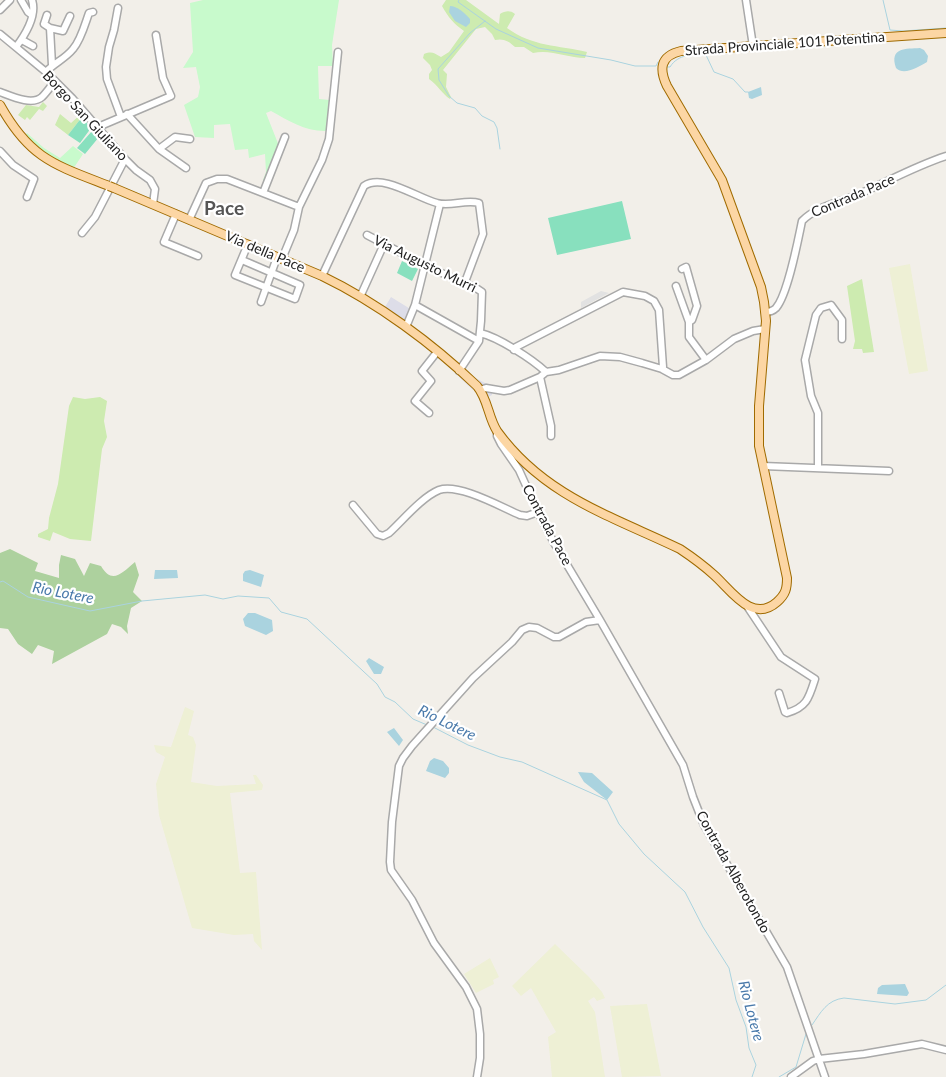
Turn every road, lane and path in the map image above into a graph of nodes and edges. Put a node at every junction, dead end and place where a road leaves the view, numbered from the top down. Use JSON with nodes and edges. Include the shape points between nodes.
{"nodes":[{"id":1,"x":10,"y":0,"type":"edge"},
{"id":2,"x":22,"y":0,"type":"edge"},
{"id":3,"x":32,"y":0,"type":"edge"},
{"id":4,"x":746,"y":0,"type":"edge"},
{"id":5,"x":118,"y":8,"type":"dead end"},
{"id":6,"x":0,"y":10,"type":"edge"},
{"id":7,"x":93,"y":12,"type":"dead end"},
{"id":8,"x":32,"y":15,"type":"junction"},
{"id":9,"x":47,"y":15,"type":"dead end"},
{"id":10,"x":70,"y":16,"type":"dead end"},
{"id":11,"x":50,"y":28,"type":"junction"},
{"id":12,"x":0,"y":34,"type":"edge"},
{"id":13,"x":156,"y":34,"type":"dead end"},
{"id":14,"x":946,"y":34,"type":"edge"},
{"id":15,"x":22,"y":40,"type":"junction"},
{"id":16,"x":33,"y":46,"type":"dead end"},
{"id":17,"x":753,"y":46,"type":"junction"},
{"id":18,"x":16,"y":47,"type":"junction"},
{"id":19,"x":338,"y":52,"type":"dead end"},
{"id":20,"x":52,"y":65,"type":"junction"},
{"id":21,"x":46,"y":72,"type":"junction"},
{"id":22,"x":55,"y":82,"type":"junction"},
{"id":23,"x":0,"y":92,"type":"edge"},
{"id":24,"x":0,"y":105,"type":"edge"},
{"id":25,"x":2,"y":114,"type":"edge"},
{"id":26,"x":124,"y":116,"type":"junction"},
{"id":27,"x":98,"y":128,"type":"junction"},
{"id":28,"x":285,"y":138,"type":"dead end"},
{"id":29,"x":190,"y":139,"type":"dead end"},
{"id":30,"x":159,"y":149,"type":"junction"},
{"id":31,"x":0,"y":151,"type":"edge"},
{"id":32,"x":946,"y":156,"type":"edge"},
{"id":33,"x":125,"y":159,"type":"junction"},
{"id":34,"x":186,"y":168,"type":"dead end"},
{"id":35,"x":263,"y":193,"type":"junction"},
{"id":36,"x":26,"y":197,"type":"dead end"},
{"id":37,"x":152,"y":204,"type":"junction"},
{"id":38,"x":440,"y":204,"type":"junction"},
{"id":39,"x":299,"y":207,"type":"junction"},
{"id":40,"x":176,"y":214,"type":"junction"},
{"id":41,"x":189,"y":220,"type":"junction"},
{"id":42,"x":82,"y":232,"type":"dead end"},
{"id":43,"x":367,"y":236,"type":"dead end"},
{"id":44,"x":248,"y":244,"type":"junction"},
{"id":45,"x":384,"y":244,"type":"junction"},
{"id":46,"x":198,"y":256,"type":"dead end"},
{"id":47,"x":242,"y":260,"type":"junction"},
{"id":48,"x":279,"y":260,"type":"junction"},
{"id":49,"x":426,"y":265,"type":"junction"},
{"id":50,"x":682,"y":269,"type":"dead end"},
{"id":51,"x":271,"y":272,"type":"junction"},
{"id":52,"x":322,"y":276,"type":"junction"},
{"id":53,"x":465,"y":282,"type":"junction"},
{"id":54,"x":676,"y":286,"type":"dead end"},
{"id":55,"x":266,"y":287,"type":"junction"},
{"id":56,"x":360,"y":297,"type":"junction"},
{"id":57,"x":261,"y":302,"type":"dead end"},
{"id":58,"x":415,"y":305,"type":"junction"},
{"id":59,"x":766,"y":312,"type":"junction"},
{"id":60,"x":689,"y":322,"type":"junction"},
{"id":61,"x":406,"y":326,"type":"junction"},
{"id":62,"x":765,"y":330,"type":"junction"},
{"id":63,"x":480,"y":333,"type":"junction"},
{"id":64,"x":842,"y":339,"type":"dead end"},
{"id":65,"x":479,"y":341,"type":"junction"},
{"id":66,"x":514,"y":350,"type":"junction"},
{"id":67,"x":437,"y":352,"type":"junction"},
{"id":68,"x":706,"y":360,"type":"junction"},
{"id":69,"x":662,"y":369,"type":"junction"},
{"id":70,"x":459,"y":371,"type":"junction"},
{"id":71,"x":546,"y":372,"type":"junction"},
{"id":72,"x":540,"y":377,"type":"junction"},
{"id":73,"x":480,"y":390,"type":"junction"},
{"id":74,"x":429,"y":413,"type":"dead end"},
{"id":75,"x":497,"y":430,"type":"junction"},
{"id":76,"x":551,"y":436,"type":"dead end"},
{"id":77,"x":764,"y":466,"type":"junction"},
{"id":78,"x":818,"y":467,"type":"junction"},
{"id":79,"x":889,"y":471,"type":"dead end"},
{"id":80,"x":353,"y":505,"type":"dead end"},
{"id":81,"x":538,"y":512,"type":"junction"},
{"id":82,"x":747,"y":606,"type":"junction"},
{"id":83,"x":600,"y":620,"type":"junction"},
{"id":84,"x":779,"y":693,"type":"dead end"},
{"id":85,"x":946,"y":1050,"type":"edge"},
{"id":86,"x":819,"y":1059,"type":"junction"},
{"id":87,"x":477,"y":1077,"type":"edge"},
{"id":88,"x":791,"y":1077,"type":"edge"},
{"id":89,"x":825,"y":1077,"type":"edge"}],
"edges":[{"from":1,"to":6,"type":"street"},
{"from":2,"to":8,"type":"street"},
{"from":3,"to":8,"type":"street"},
{"from":4,"to":17,"type":"street"},
{"from":5,"to":26,"type":"street","via":[[106,66],[107,79]]},
{"from":7,"to":20,"type":"street","via":[[74,48]]},
{"from":8,"to":15,"type":"street"},
{"from":9,"to":11,"type":"street","via":[[44,24]]},
{"from":10,"to":11,"type":"street","via":[[63,31]]},
{"from":11,"to":20,"type":"street"},
{"from":12,"to":18,"type":"street","name":"Borgo San Giuliano"},
{"from":13,"to":26,"type":"street","via":[[163,78],[171,96]]},
{"from":14,"to":17,"type":"main road","name":"Strada Provinciale 101 Potentina"},
{"from":15,"to":16,"type":"street"},
{"from":15,"to":18,"type":"street"},
{"from":17,"to":59,"type":"main road","name":"Strada Provinciale 101 Potentina","via":[[671,53],[663,62],[662,73],[722,180],[761,287]]},
{"from":18,"to":21,"type":"street","name":"Borgo San Giuliano"},
{"from":19,"to":39,"type":"street","via":[[329,139]]},
{"from":20,"to":21,"type":"street"},
{"from":21,"to":22,"type":"street","name":"Borgo San Giuliano"},
{"from":22,"to":23,"type":"street","via":[[34,101]]},
{"from":22,"to":27,"type":"street","name":"Borgo San Giuliano"},
{"from":24,"to":25,"type":"main road","name":"Via della Pace"},
{"from":25,"to":37,"type":"main road","name":"Via della Pace","via":[[42,157]]},
{"from":26,"to":27,"type":"street"},
{"from":26,"to":30,"type":"street"},
{"from":27,"to":33,"type":"street","name":"Borgo San Giuliano"},
{"from":28,"to":35,"type":"street"},
{"from":29,"to":30,"type":"street","via":[[175,137]]},
{"from":30,"to":34,"type":"street"},
{"from":31,"to":36,"type":"street","via":[[13,165],[34,179]]},
{"from":32,"to":59,"type":"street","name":"Contrada Pace","via":[[807,216],[802,221],[786,289],[776,308]]},
{"from":33,"to":37,"type":"street","name":"Borgo San Giuliano","via":[[154,183]]},
{"from":33,"to":42,"type":"street","via":[[96,217]]},
{"from":35,"to":39,"type":"street"},
{"from":35,"to":41,"type":"street","via":[[227,179],[212,180],[206,183]]},
{"from":37,"to":40,"type":"main road","name":"Via della Pace"},
{"from":38,"to":49,"type":"street"},
{"from":38,"to":52,"type":"street","via":[[386,183],[367,184]]},
{"from":38,"to":53,"type":"street","via":[[476,202],[480,205],[483,234]]},
{"from":39,"to":48,"type":"street","via":[[294,230]]},
{"from":40,"to":41,"type":"main road","name":"Via della Pace"},
{"from":40,"to":46,"type":"street","via":[[164,242]]},
{"from":41,"to":44,"type":"main road","name":"Via della Pace"},
{"from":43,"to":45,"type":"street","name":"Via Augusto Murri"},
{"from":44,"to":47,"type":"street"},
{"from":44,"to":48,"type":"main road","name":"Via della Pace"},
{"from":45,"to":49,"type":"street","name":"Via Augusto Murri"},
{"from":45,"to":56,"type":"street"},
{"from":47,"to":51,"type":"street"},
{"from":47,"to":55,"type":"street","via":[[235,275]]},
{"from":48,"to":51,"type":"street"},
{"from":48,"to":52,"type":"main road","name":"Via della Pace"},
{"from":49,"to":53,"type":"street","name":"Via Augusto Murri"},
{"from":49,"to":58,"type":"street"},
{"from":50,"to":60,"type":"street","via":[[686,267],[697,306]]},
{"from":51,"to":55,"type":"street"},
{"from":51,"to":55,"type":"street","via":[[300,285],[295,299]]},
{"from":52,"to":56,"type":"main road","name":"Via della Pace"},
{"from":53,"to":63,"type":"street","name":"Via Augusto Murri","via":[[482,292]]},
{"from":54,"to":60,"type":"street"},
{"from":55,"to":57,"type":"street"},
{"from":56,"to":61,"type":"main road","name":"Via della Pace"},
{"from":58,"to":61,"type":"street"},
{"from":58,"to":65,"type":"street"},
{"from":59,"to":62,"type":"main road"},
{"from":60,"to":68,"type":"street","via":[[690,337]]},
{"from":61,"to":67,"type":"main road","name":"Via della Pace"},
{"from":62,"to":68,"type":"street","via":[[734,339]]},
{"from":62,"to":77,"type":"main road","via":[[758,431]]},
{"from":63,"to":65,"type":"street"},
{"from":63,"to":66,"type":"street"},
{"from":64,"to":78,"type":"street","via":[[842,320],[831,305],[821,308],[816,315],[805,360],[811,396],[818,412]]},
{"from":65,"to":70,"type":"street"},
{"from":66,"to":69,"type":"street","via":[[516,346],[623,292],[645,296],[654,301],[659,310]]},
{"from":66,"to":71,"type":"street"},
{"from":67,"to":70,"type":"main road","name":"Via della Pace"},
{"from":67,"to":74,"type":"street","via":[[422,371],[431,381],[414,401]]},
{"from":68,"to":69,"type":"street","via":[[678,375]]},
{"from":69,"to":71,"type":"street","via":[[607,355]]},
{"from":70,"to":73,"type":"main road","name":"Via della Pace"},
{"from":71,"to":72,"type":"street"},
{"from":72,"to":73,"type":"street","via":[[507,391]]},
{"from":72,"to":76,"type":"street"},
{"from":73,"to":75,"type":"main road","name":"Via della Pace"},
{"from":75,"to":81,"type":"street","name":"Contrada Pace","via":[[497,436],[519,470]]},
{"from":75,"to":82,"type":"main road","name":"Via della Pace","via":[[520,458],[551,486],[695,558]]},
{"from":77,"to":78,"type":"street"},
{"from":77,"to":82,"type":"main road","via":[[787,588],[772,606],[759,609]]},
{"from":78,"to":79,"type":"street"},
{"from":80,"to":81,"type":"street","via":[[382,536],[441,489],[464,491],[520,515]]},
{"from":81,"to":83,"type":"street","name":"Contrada Pace"},
{"from":82,"to":84,"type":"street","via":[[781,657],[815,679],[806,703],[794,711],[785,712]]},
{"from":83,"to":86,"type":"street","name":"Contrada Alberotondo","via":[[683,765],[704,825],[787,967]]},
{"from":83,"to":87,"type":"street","via":[[586,622],[559,637],[537,628],[522,630],[473,678],[412,746],[399,766],[392,822],[391,870],[412,900],[434,943],[466,986],[477,1009],[480,1050]]},
{"from":85,"to":86,"type":"street","via":[[922,1044]]},
{"from":86,"to":88,"type":"street"},
{"from":86,"to":89,"type":"street","name":"Contrada Alberotondo"}]}
